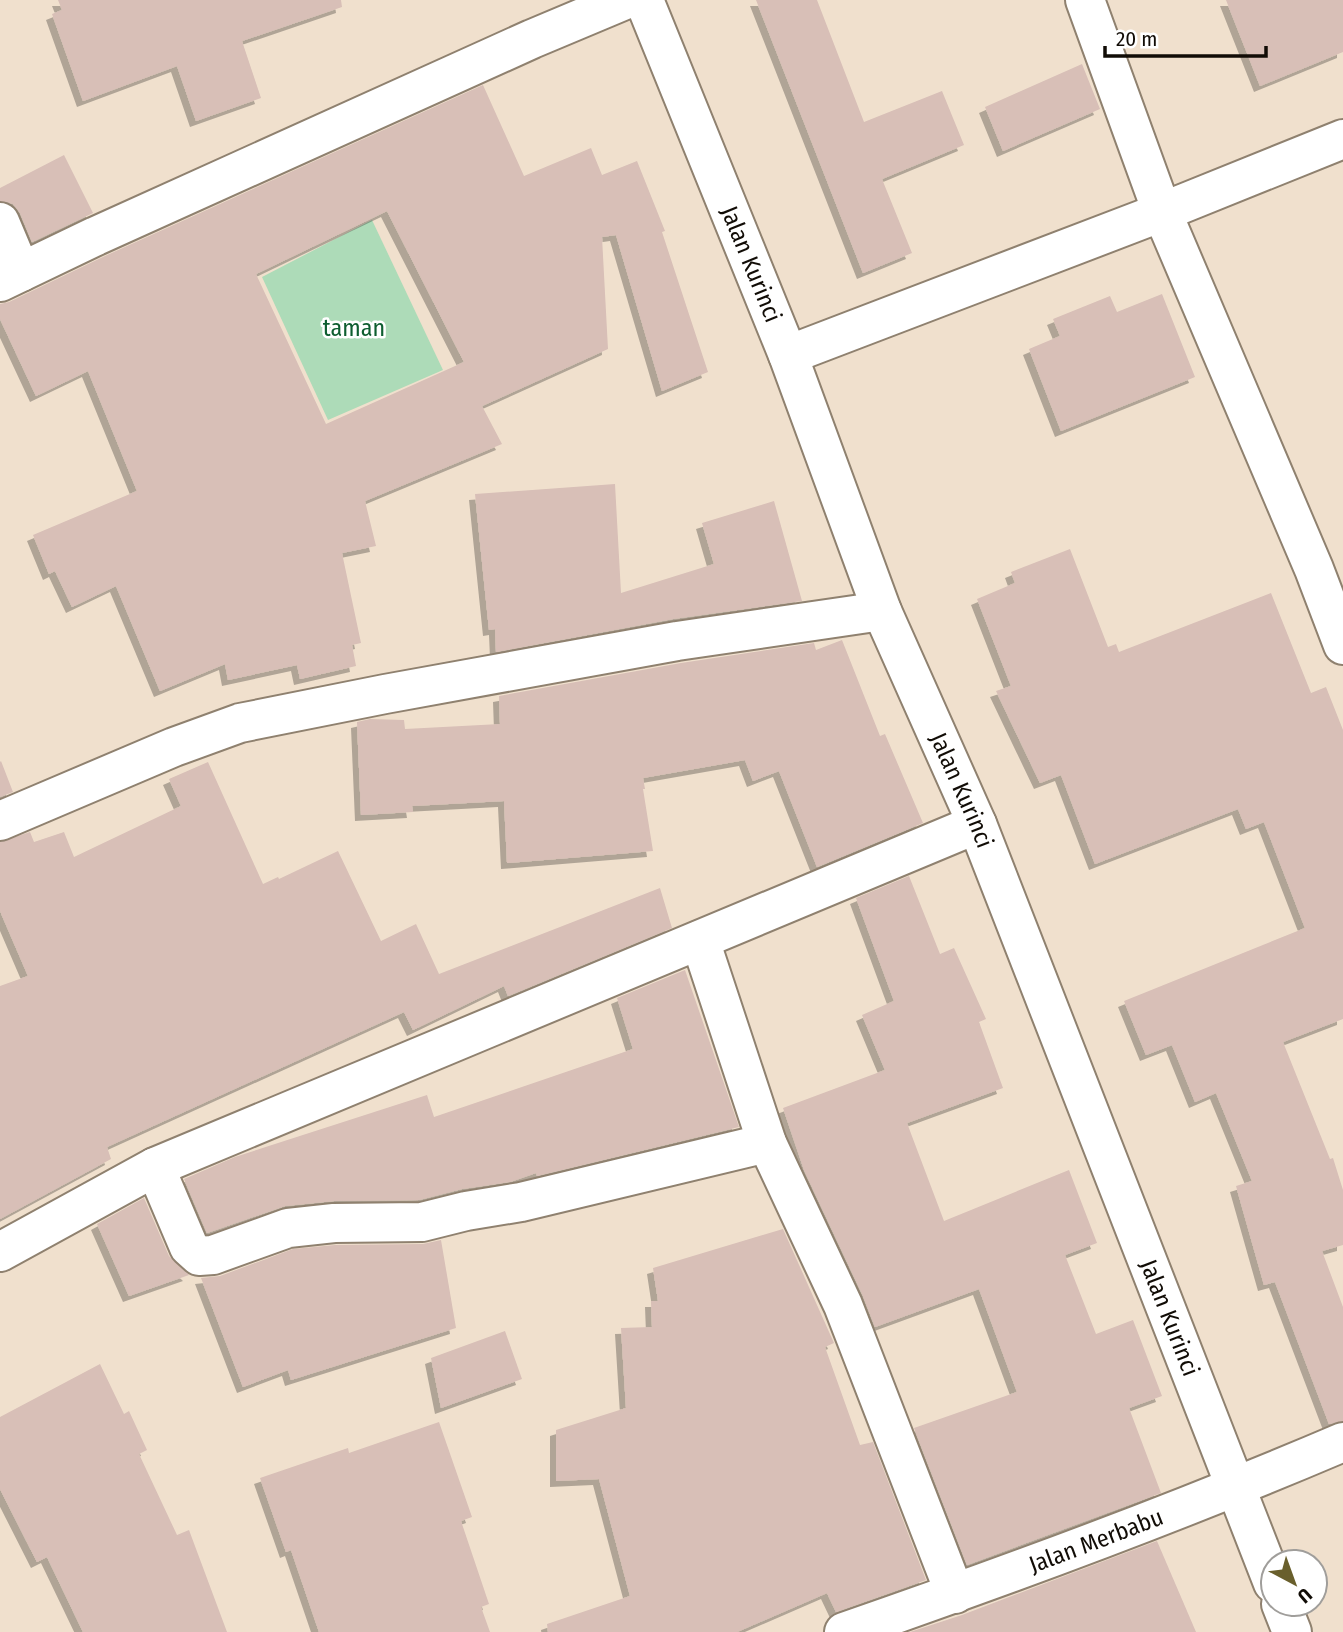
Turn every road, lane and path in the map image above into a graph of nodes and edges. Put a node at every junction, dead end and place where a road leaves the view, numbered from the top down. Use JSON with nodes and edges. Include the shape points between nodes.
{"nodes":[{"id":1,"x":625,"y":0,"type":"edge"},
{"id":2,"x":644,"y":0,"type":"edge"},
{"id":3,"x":1085,"y":0,"type":"edge"},
{"id":4,"x":1343,"y":139,"type":"edge"},
{"id":5,"x":1162,"y":212,"type":"junction"},
{"id":6,"x":0,"y":222,"type":"edge"},
{"id":7,"x":11,"y":277,"type":"edge"},
{"id":8,"x":788,"y":355,"type":"junction"},
{"id":9,"x":1328,"y":563,"type":"edge"},
{"id":10,"x":882,"y":611,"type":"junction"},
{"id":11,"x":1343,"y":645,"type":"edge"},
{"id":12,"x":0,"y":821,"type":"edge"},
{"id":13,"x":977,"y":824,"type":"junction"},
{"id":14,"x":700,"y":940,"type":"junction"},
{"id":15,"x":767,"y":1143,"type":"junction"},
{"id":16,"x":155,"y":1167,"type":"junction"},
{"id":17,"x":0,"y":1252,"type":"edge"},
{"id":18,"x":1343,"y":1442,"type":"edge"},
{"id":19,"x":1235,"y":1488,"type":"junction"},
{"id":20,"x":1259,"y":1548,"type":"edge"},
{"id":21,"x":955,"y":1594,"type":"junction"},
{"id":22,"x":844,"y":1632,"type":"edge"}],
"edges":[{"from":1,"to":7,"type":"street"},
{"from":2,"to":8,"type":"street","name":"Jalan Kurinci"},
{"from":3,"to":5,"type":"street"},
{"from":4,"to":5,"type":"street"},
{"from":5,"to":8,"type":"street"},
{"from":5,"to":9,"type":"street"},
{"from":6,"to":7,"type":"street"},
{"from":8,"to":10,"type":"street","name":"Jalan Kurinci"},
{"from":9,"to":11,"type":"street"},
{"from":10,"to":12,"type":"street","via":[[677,641],[240,723]]},
{"from":10,"to":13,"type":"street","name":"Jalan Kurinci"},
{"from":13,"to":14,"type":"street"},
{"from":13,"to":19,"type":"street","name":"Jalan Kurinci"},
{"from":14,"to":15,"type":"street"},
{"from":14,"to":16,"type":"street"},
{"from":15,"to":16,"type":"street","via":[[422,1222],[288,1228],[213,1255],[200,1255],[189,1247]]},
{"from":15,"to":21,"type":"street","via":[[843,1305]]},
{"from":16,"to":17,"type":"street"},
{"from":18,"to":19,"type":"street","name":"Jalan Merbabu"},
{"from":19,"to":20,"type":"street","name":"Jalan Kurinci"},
{"from":19,"to":21,"type":"street","name":"Jalan Merbabu"},
{"from":21,"to":22,"type":"street","name":"Jalan Merbabu"}]}
